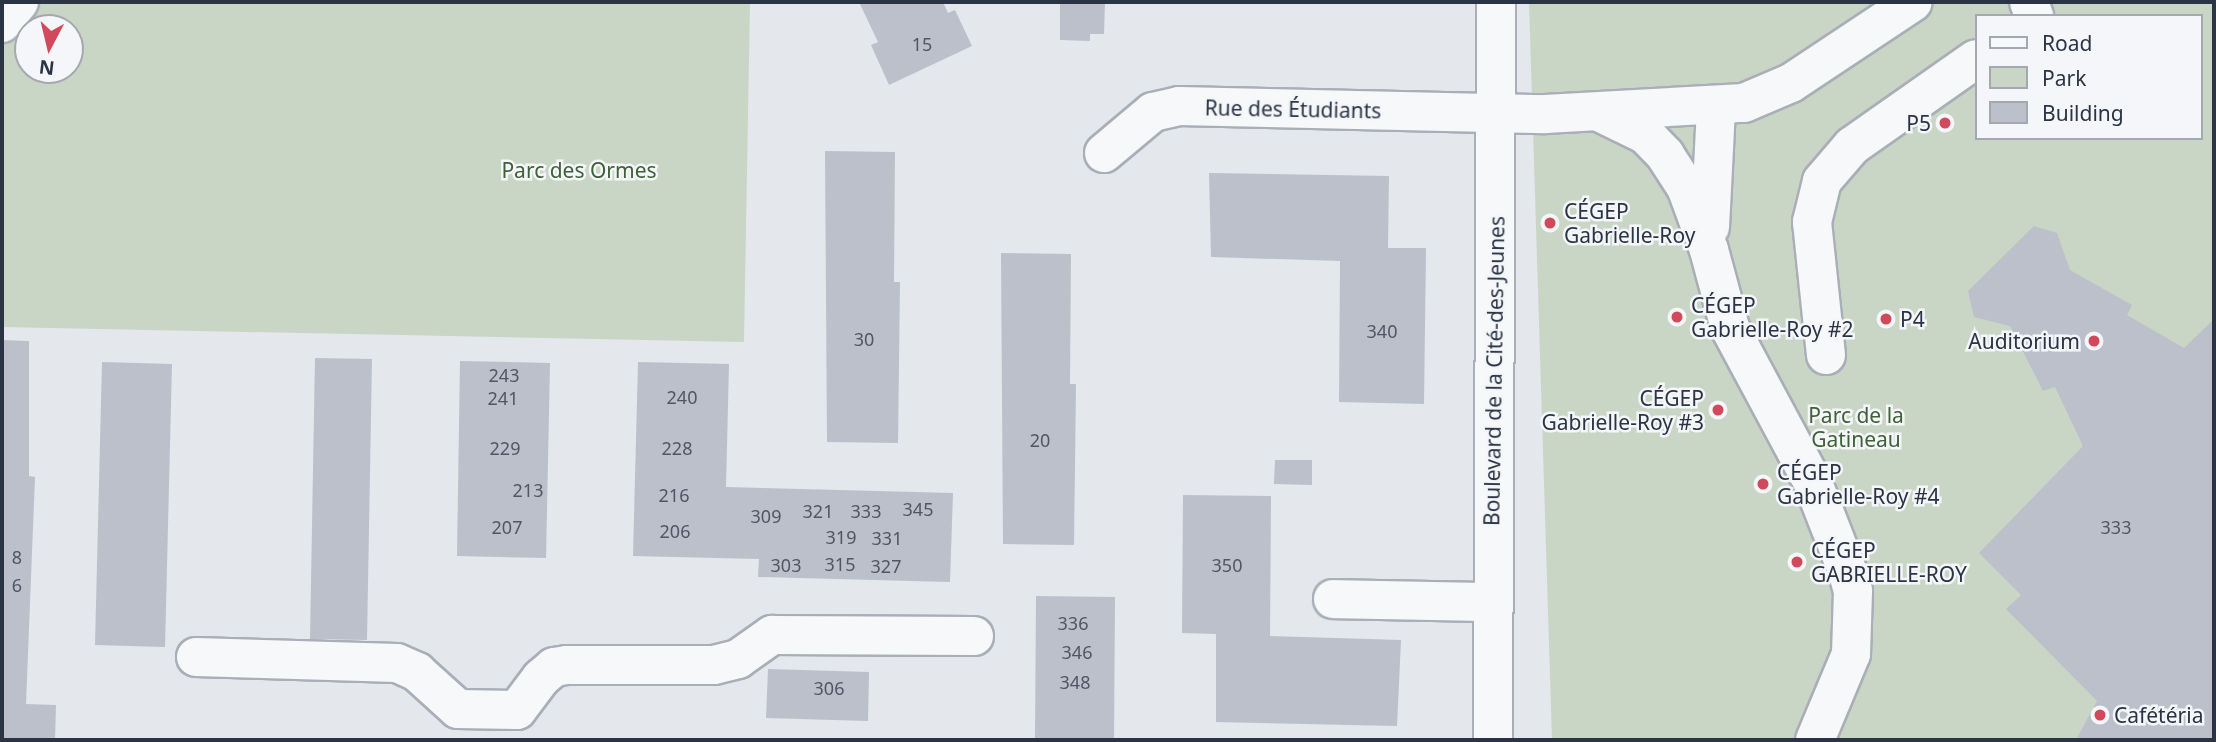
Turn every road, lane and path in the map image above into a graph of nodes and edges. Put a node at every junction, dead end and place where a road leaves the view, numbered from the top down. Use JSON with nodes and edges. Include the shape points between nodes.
{"nodes":[{"id":1,"x":19,"y":2,"type":"edge"},
{"id":2,"x":1496,"y":2,"type":"edge"},
{"id":3,"x":1913,"y":2,"type":"edge"},
{"id":4,"x":2,"y":23,"type":"edge"},
{"id":5,"x":1974,"y":60,"type":"edge"},
{"id":6,"x":1716,"y":107,"type":"junction"},
{"id":7,"x":1601,"y":113,"type":"junction"},
{"id":8,"x":1497,"y":114,"type":"junction"},
{"id":9,"x":1104,"y":153,"type":"dead end"},
{"id":10,"x":1709,"y":250,"type":"junction"},
{"id":11,"x":1826,"y":355,"type":"dead end"},
{"id":12,"x":1333,"y":599,"type":"dead end"},
{"id":13,"x":1492,"y":602,"type":"junction"},
{"id":14,"x":974,"y":636,"type":"dead end"},
{"id":15,"x":196,"y":657,"type":"dead end"},
{"id":16,"x":517,"y":725,"type":"edge"},
{"id":17,"x":1493,"y":740,"type":"edge"},
{"id":18,"x":1815,"y":740,"type":"edge"}],
"edges":[{"from":1,"to":4,"type":"street"},
{"from":2,"to":8,"type":"street","name":"Boulevard de la Cité-des-Jeunes"},
{"from":3,"to":6,"type":"street","name":"Rue des Étudiants","via":[[1791,83],[1744,103]]},
{"from":5,"to":11,"type":"street","via":[[1852,146],[1822,181],[1812,222]]},
{"from":6,"to":7,"type":"street","name":"Rue des Étudiants"},
{"from":6,"to":10,"type":"street"},
{"from":7,"to":8,"type":"street","name":"Rue des Étudiants"},
{"from":7,"to":10,"type":"street","via":[[1634,128],[1665,155],[1686,187]]},
{"from":8,"to":9,"type":"street","name":"Rue des Étudiants","via":[[1179,106],[1153,112]]},
{"from":8,"to":13,"type":"street","name":"Boulevard de la Cité-des-Jeunes"},
{"from":10,"to":18,"type":"street","via":[[1730,328],[1813,483],[1853,591],[1852,654]]},
{"from":12,"to":13,"type":"street"},
{"from":13,"to":17,"type":"street","name":"Boulevard de la Cité-des-Jeunes"},
{"from":14,"to":16,"type":"street","via":[[772,635],[737,659],[714,666],[566,665],[541,678]]},
{"from":15,"to":16,"type":"street","via":[[397,663],[417,672],[458,709]]}]}
